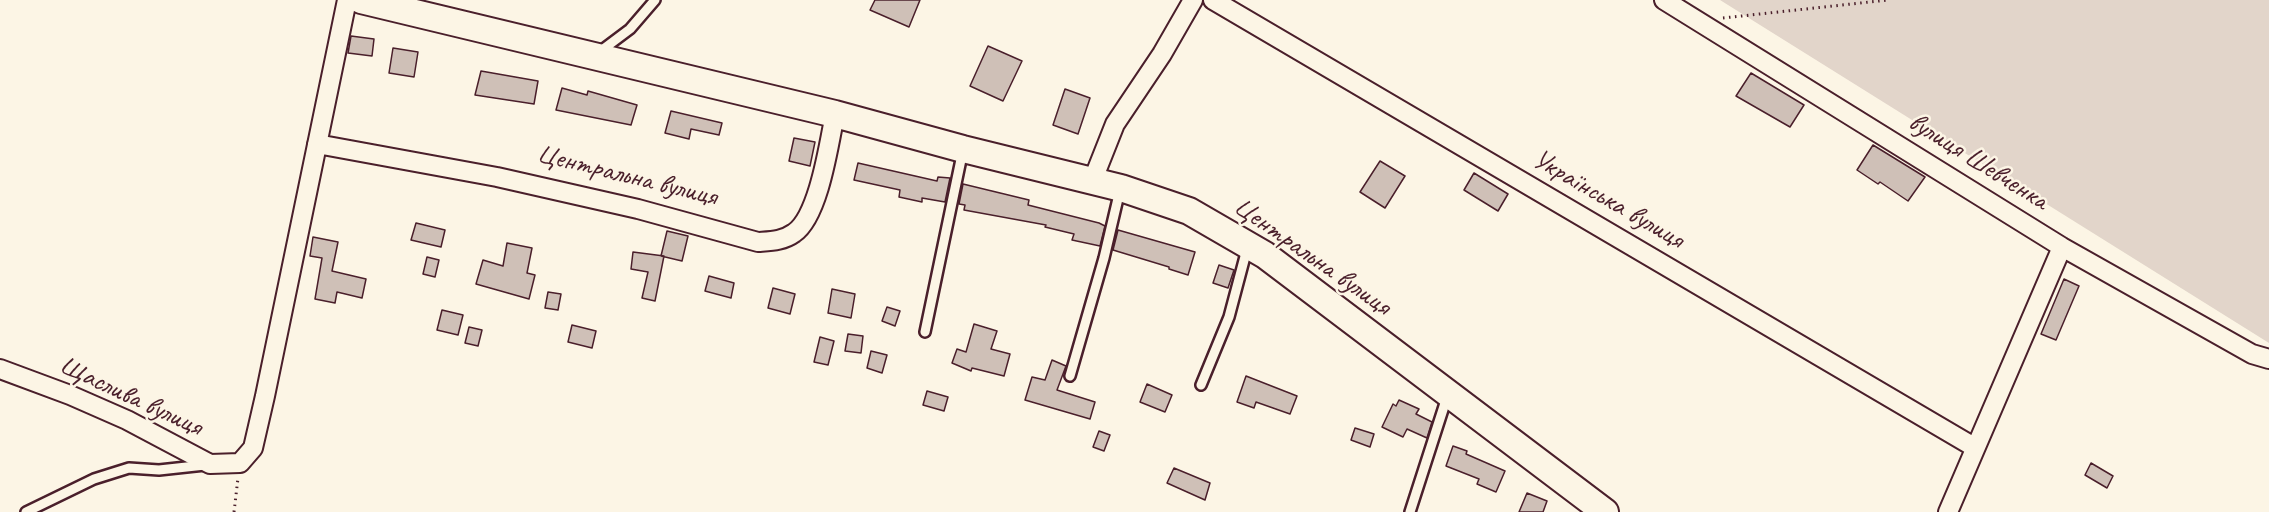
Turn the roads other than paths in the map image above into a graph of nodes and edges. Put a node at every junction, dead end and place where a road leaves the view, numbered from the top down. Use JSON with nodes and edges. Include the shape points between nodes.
{"nodes":[{"id":1,"x":346,"y":0,"type":"edge"},
{"id":2,"x":361,"y":0,"type":"edge"},
{"id":3,"x":655,"y":0,"type":"edge"},
{"id":4,"x":1193,"y":0,"type":"edge"},
{"id":5,"x":1214,"y":0,"type":"edge"},
{"id":6,"x":1664,"y":0,"type":"edge"},
{"id":7,"x":593,"y":56,"type":"junction"},
{"id":8,"x":835,"y":114,"type":"junction"},
{"id":9,"x":317,"y":144,"type":"junction"},
{"id":10,"x":963,"y":149,"type":"junction"},
{"id":11,"x":1092,"y":182,"type":"junction"},
{"id":12,"x":1121,"y":188,"type":"junction"},
{"id":13,"x":1248,"y":245,"type":"junction"},
{"id":14,"x":2062,"y":247,"type":"junction"},
{"id":15,"x":925,"y":332,"type":"dead end"},
{"id":16,"x":2269,"y":359,"type":"edge"},
{"id":17,"x":0,"y":369,"type":"edge"},
{"id":18,"x":1070,"y":376,"type":"dead end"},
{"id":19,"x":1201,"y":385,"type":"dead end"},
{"id":20,"x":1448,"y":395,"type":"junction"},
{"id":21,"x":1974,"y":447,"type":"junction"},
{"id":22,"x":210,"y":464,"type":"junction"},
{"id":23,"x":26,"y":512,"type":"edge"},
{"id":24,"x":1410,"y":512,"type":"edge"},
{"id":25,"x":1605,"y":512,"type":"edge"},
{"id":26,"x":1948,"y":512,"type":"edge"}],
"edges":[{"from":1,"to":9,"type":"street"},
{"from":2,"to":7,"type":"street","name":"Центральна вулиця"},
{"from":3,"to":7,"type":"lane","via":[[630,30]]},
{"from":4,"to":11,"type":"street","via":[[1115,124]]},
{"from":5,"to":21,"type":"street","name":"Українська вулиця"},
{"from":6,"to":14,"type":"street","name":"вулиця Шевченка"},
{"from":7,"to":8,"type":"street","name":"Центральна вулиця"},
{"from":8,"to":9,"type":"street","name":"Центральна вулиця","via":[[810,216],[795,232],[778,241],[758,242],[497,177]]},
{"from":8,"to":10,"type":"street","name":"Центральна вулиця"},
{"from":9,"to":22,"type":"street","name":"Щаслива вулиця","via":[[253,448],[240,463]]},
{"from":10,"to":11,"type":"street","name":"Центральна вулиця"},
{"from":10,"to":15,"type":"lane"},
{"from":11,"to":12,"type":"street","name":"Центральна вулиця"},
{"from":12,"to":13,"type":"street","name":"Центральна вулиця","via":[[1189,211]]},
{"from":12,"to":18,"type":"lane"},
{"from":13,"to":19,"type":"lane","via":[[1229,317]]},
{"from":13,"to":20,"type":"street","name":"Центральна вулиця"},
{"from":14,"to":16,"type":"street","name":"вулиця Шевченка","via":[[2252,354]]},
{"from":14,"to":21,"type":"street"},
{"from":17,"to":22,"type":"street","name":"Щаслива вулиця","via":[[70,394]]},
{"from":20,"to":24,"type":"lane"},
{"from":20,"to":25,"type":"street","name":"Центральна вулиця"},
{"from":21,"to":26,"type":"street"},
{"from":22,"to":23,"type":"lane","via":[[159,470],[129,468],[94,479]]}]}
